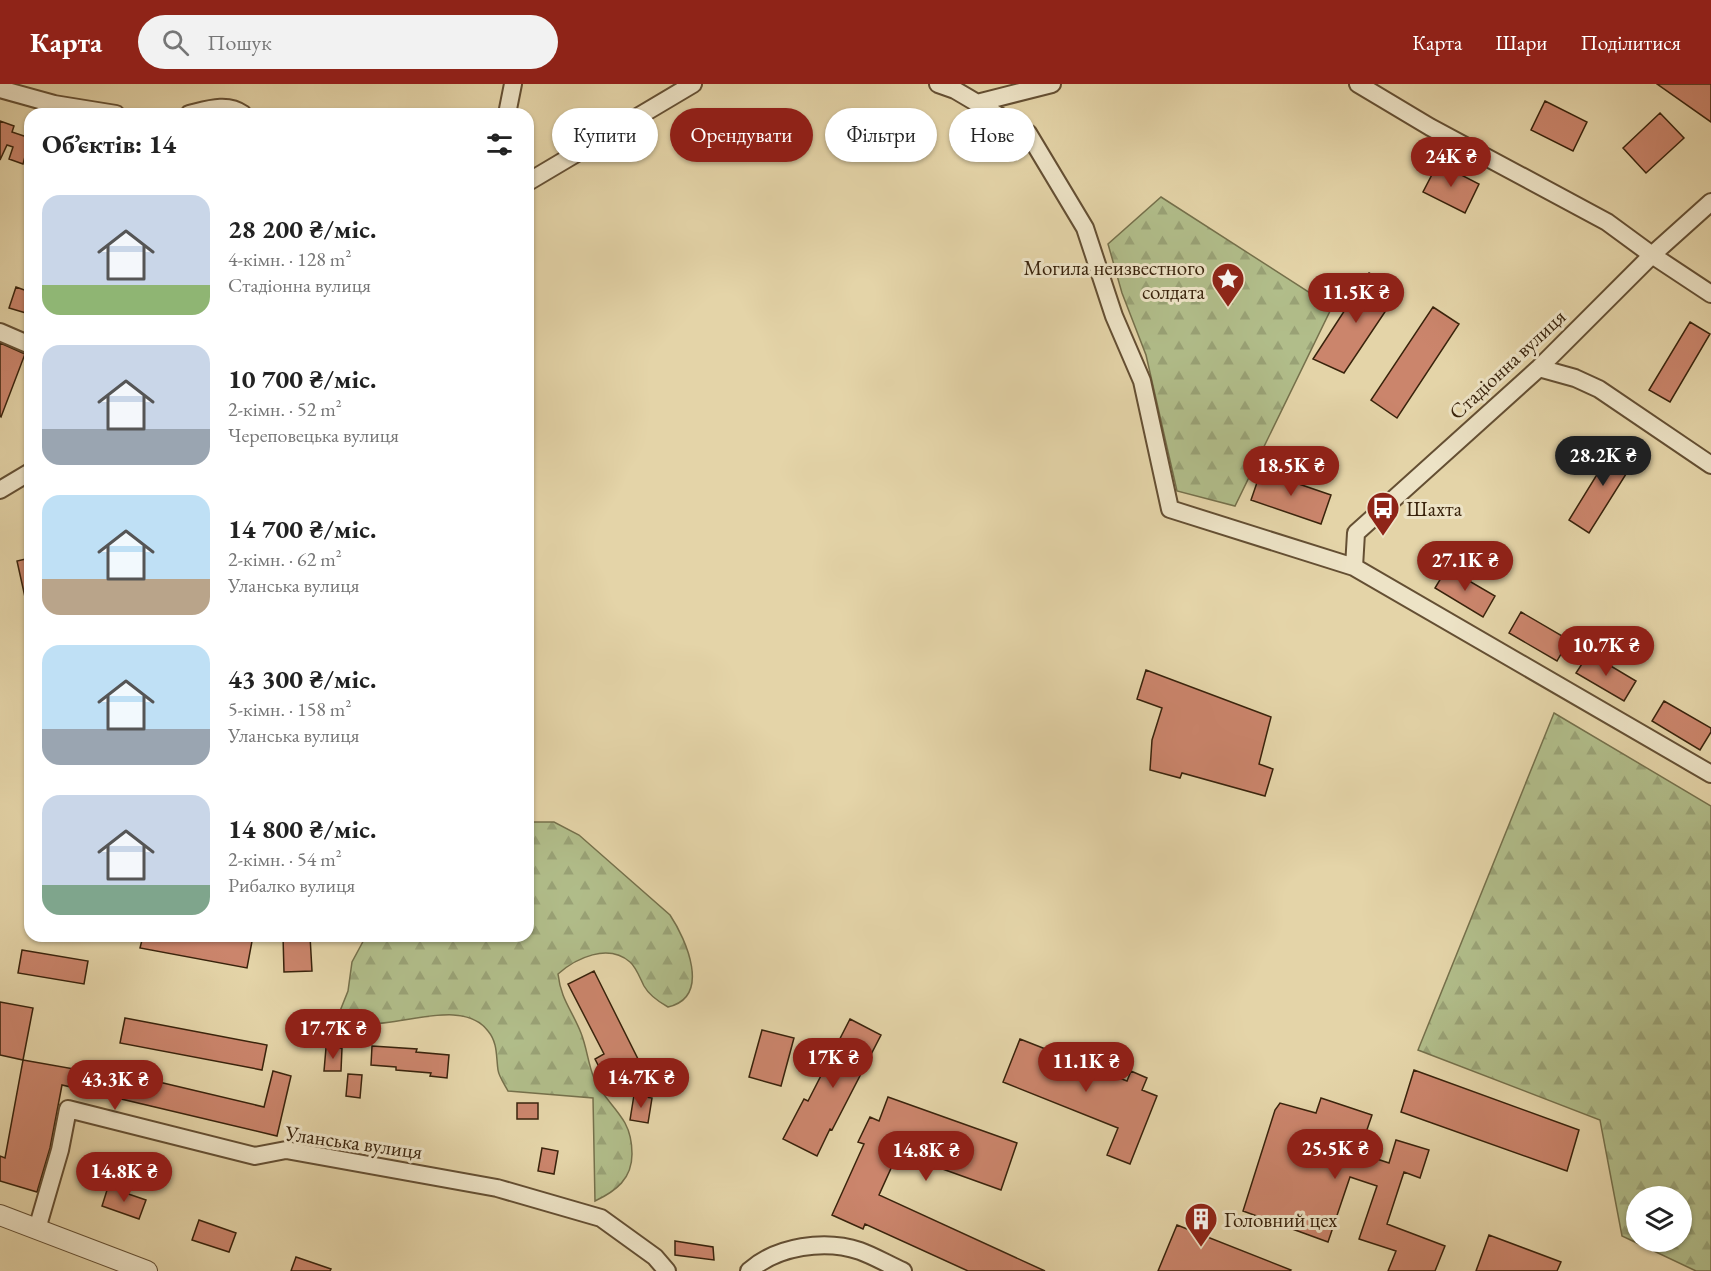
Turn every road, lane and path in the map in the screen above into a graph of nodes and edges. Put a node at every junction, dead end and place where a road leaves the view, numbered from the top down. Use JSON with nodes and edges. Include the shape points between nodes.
{"nodes":[{"id":1,"x":513,"y":84,"type":"edge"},
{"id":2,"x":693,"y":84,"type":"edge"},
{"id":3,"x":938,"y":84,"type":"edge"},
{"id":4,"x":1052,"y":84,"type":"edge"},
{"id":5,"x":1358,"y":84,"type":"edge"},
{"id":6,"x":0,"y":89,"type":"edge"},
{"id":7,"x":977,"y":103,"type":"junction"},
{"id":8,"x":79,"y":108,"type":"edge"},
{"id":9,"x":508,"y":108,"type":"edge"},
{"id":10,"x":534,"y":178,"type":"edge"},
{"id":11,"x":1711,"y":202,"type":"edge"},
{"id":12,"x":1652,"y":255,"type":"junction"},
{"id":13,"x":1711,"y":294,"type":"edge"},
{"id":14,"x":0,"y":332,"type":"edge"},
{"id":15,"x":24,"y":342,"type":"edge"},
{"id":16,"x":1539,"y":368,"type":"junction"},
{"id":17,"x":1711,"y":465,"type":"edge"},
{"id":18,"x":24,"y":476,"type":"edge"},
{"id":19,"x":0,"y":490,"type":"edge"},
{"id":20,"x":1354,"y":567,"type":"junction"},
{"id":21,"x":1711,"y":774,"type":"edge"},
{"id":22,"x":0,"y":1215,"type":"edge"},
{"id":23,"x":37,"y":1229,"type":"junction"},
{"id":24,"x":147,"y":1271,"type":"edge"},
{"id":25,"x":667,"y":1271,"type":"edge"},
{"id":26,"x":749,"y":1271,"type":"edge"},
{"id":27,"x":903,"y":1271,"type":"edge"}],
"edges":[{"from":1,"to":9,"type":"street"},
{"from":2,"to":10,"type":"street"},
{"from":3,"to":7,"type":"street"},
{"from":4,"to":7,"type":"street"},
{"from":5,"to":12,"type":"street","via":[[1607,222]]},
{"from":6,"to":8,"type":"street"},
{"from":7,"to":20,"type":"street","via":[[1028,133],[1085,228],[1114,316],[1142,381],[1170,509]]},
{"from":11,"to":12,"type":"street","name":"Стадіонна вулиця"},
{"from":12,"to":13,"type":"street"},
{"from":12,"to":16,"type":"street","name":"Стадіонна вулиця"},
{"from":14,"to":15,"type":"street"},
{"from":16,"to":17,"type":"street","via":[[1599,389]]},
{"from":16,"to":20,"type":"street","name":"Стадіонна вулиця","via":[[1356,533]]},
{"from":18,"to":19,"type":"street"},
{"from":20,"to":21,"type":"street"},
{"from":22,"to":23,"type":"street"},
{"from":23,"to":24,"type":"street"},
{"from":23,"to":25,"type":"street","name":"Уланська вулиця","via":[[68,1109],[255,1156],[286,1150],[497,1188],[601,1218],[655,1257]]},
{"from":26,"to":27,"type":"street","via":[[780,1253],[831,1245],[859,1251]]}]}
